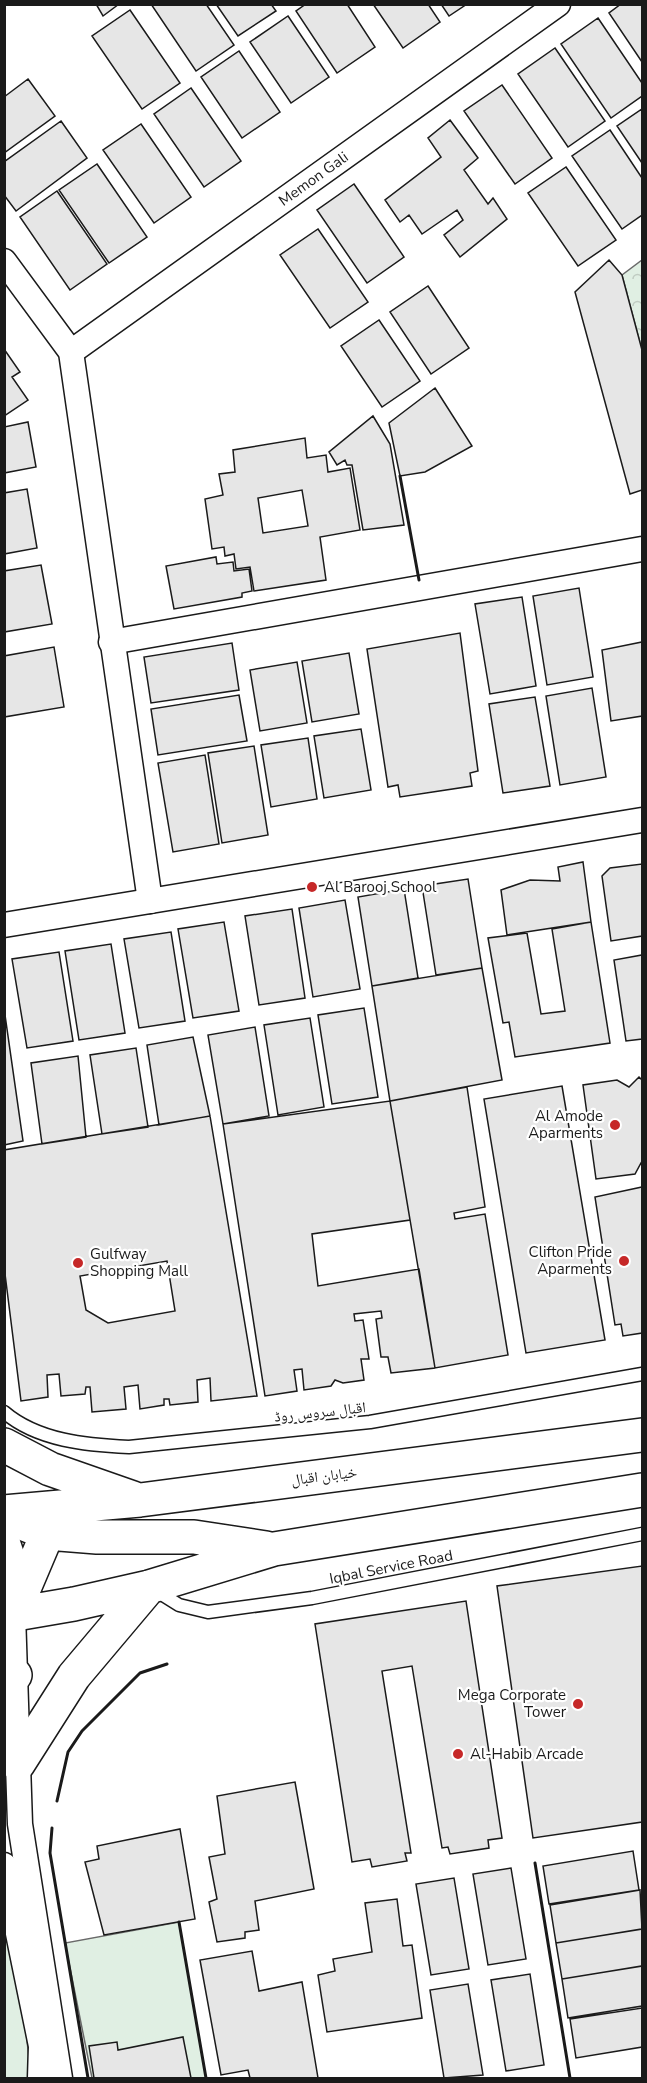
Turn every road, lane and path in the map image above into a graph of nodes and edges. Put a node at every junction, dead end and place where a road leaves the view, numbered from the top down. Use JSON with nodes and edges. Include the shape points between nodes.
{"nodes":[{"id":1,"x":558,"y":4,"type":"edge"},
{"id":2,"x":5,"y":261,"type":"edge"},
{"id":3,"x":72,"y":352,"type":"junction"},
{"id":4,"x":642,"y":549,"type":"edge"},
{"id":5,"x":111,"y":642,"type":"junction"},
{"id":6,"x":642,"y":820,"type":"edge"},
{"id":7,"x":150,"y":901,"type":"junction"},
{"id":8,"x":4,"y":925,"type":"edge"},
{"id":9,"x":642,"y":1374,"type":"edge"},
{"id":10,"x":4,"y":1412,"type":"edge"},
{"id":11,"x":642,"y":1435,"type":"edge"},
{"id":12,"x":4,"y":1444,"type":"edge"},
{"id":13,"x":642,"y":1490,"type":"edge"},
{"id":14,"x":140,"y":1500,"type":"junction"},
{"id":15,"x":4,"y":1514,"type":"edge"},
{"id":16,"x":52,"y":1521,"type":"junction"},
{"id":17,"x":642,"y":1534,"type":"edge"},
{"id":18,"x":4,"y":1545,"type":"edge"},
{"id":19,"x":274,"y":1549,"type":"junction"},
{"id":20,"x":149,"y":1587,"type":"junction"},
{"id":21,"x":7,"y":1622,"type":"edge"},
{"id":22,"x":10,"y":1671,"type":"edge"},
{"id":23,"x":18,"y":1764,"type":"junction"},
{"id":24,"x":4,"y":1865,"type":"edge"},
{"id":25,"x":40,"y":2079,"type":"edge"},
{"id":26,"x":60,"y":2079,"type":"edge"}],
"edges":[{"from":1,"to":3,"type":"street","name":"Memon Gali"},
{"from":2,"to":3,"type":"street"},
{"from":3,"to":5,"type":"street"},
{"from":4,"to":5,"type":"street"},
{"from":5,"to":7,"type":"street"},
{"from":6,"to":7,"type":"street"},
{"from":7,"to":8,"type":"street"},
{"from":9,"to":10,"type":"lane","name":"اقبال سروس روڈ","via":[[369,1422],[129,1447],[56,1438],[15,1421]]},
{"from":11,"to":14,"type":"main road","name":"خیابان اقبال"},
{"from":12,"to":14,"type":"main road","via":[[50,1469]]},
{"from":13,"to":19,"type":"main road"},
{"from":14,"to":16,"type":"main road","name":"خیابان اقبال"},
{"from":15,"to":16,"type":"main road","name":"خیابان اقبال"},
{"from":16,"to":19,"type":"main road","via":[[97,1537],[194,1537]]},
{"from":16,"to":21,"type":"main road"},
{"from":17,"to":20,"type":"lane","name":"Iqbal Service Road","via":[[312,1598],[208,1612],[179,1605]]},
{"from":18,"to":21,"type":"main road","via":[[8,1557]]},
{"from":19,"to":20,"type":"main road"},
{"from":20,"to":21,"type":"main road"},
{"from":20,"to":23,"type":"main road","via":[[74,1676]]},
{"from":21,"to":22,"type":"street"},
{"from":22,"to":23,"type":"street"},
{"from":23,"to":26,"type":"street","via":[[20,1824]]},
{"from":24,"to":25,"type":"street","via":[[41,2046]]}]}
